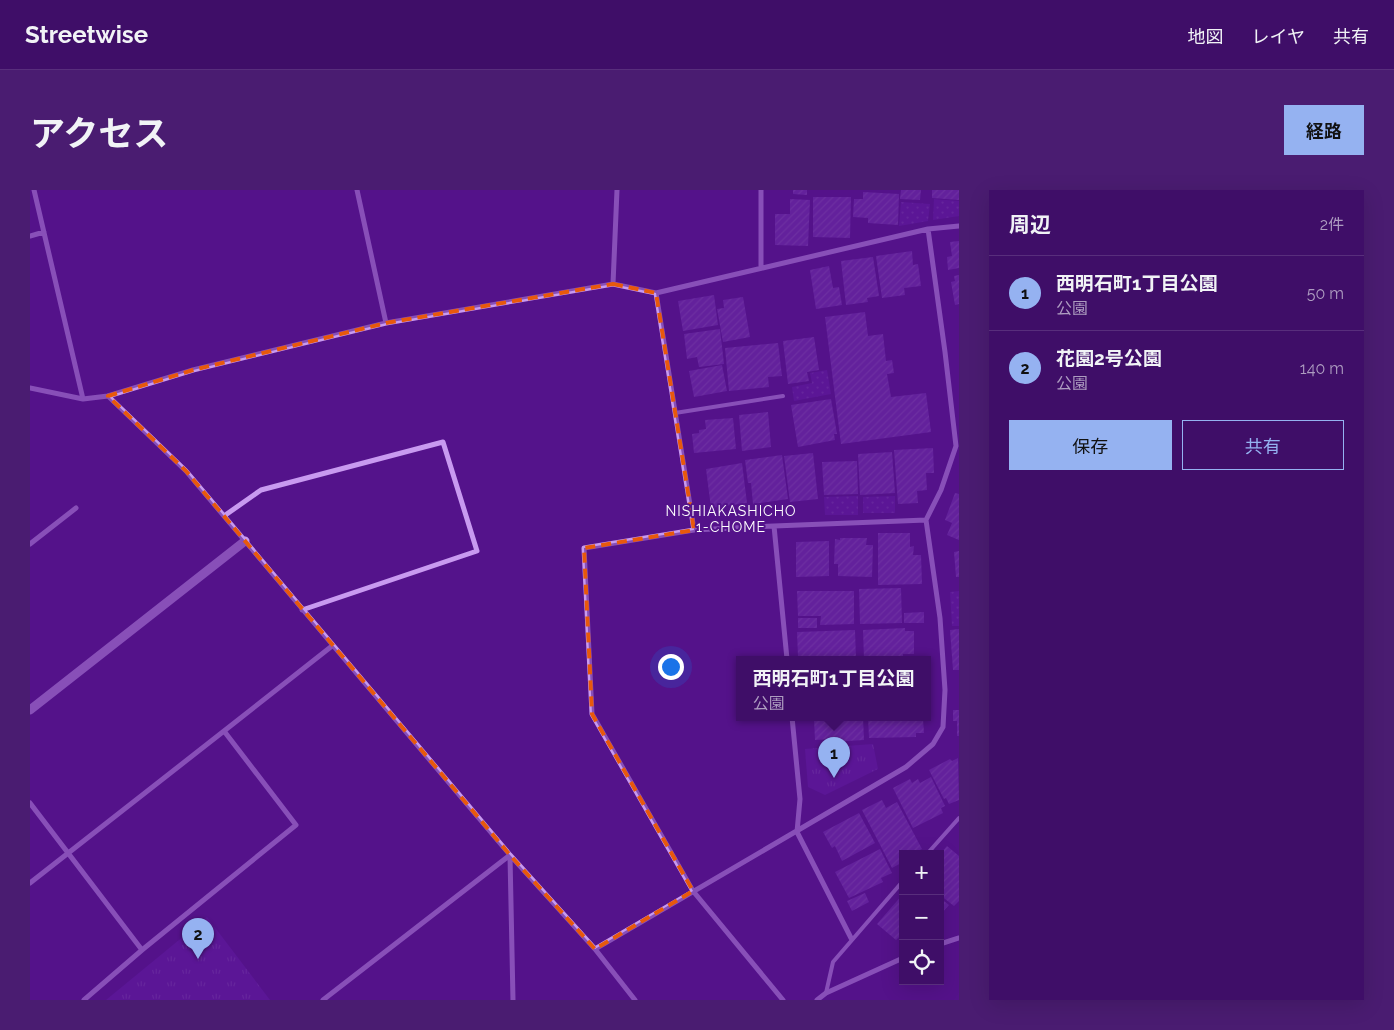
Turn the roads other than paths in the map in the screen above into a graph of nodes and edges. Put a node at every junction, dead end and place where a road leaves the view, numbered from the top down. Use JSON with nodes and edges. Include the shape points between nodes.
{"nodes":[{"id":1,"x":34,"y":190,"type":"edge"},
{"id":2,"x":357,"y":190,"type":"edge"},
{"id":3,"x":617,"y":190,"type":"edge"},
{"id":4,"x":761,"y":190,"type":"edge"},
{"id":5,"x":959,"y":226,"type":"edge"},
{"id":6,"x":928,"y":229,"type":"junction"},
{"id":7,"x":44,"y":232,"type":"junction"},
{"id":8,"x":30,"y":236,"type":"edge"},
{"id":9,"x":761,"y":268,"type":"junction"},
{"id":10,"x":613,"y":284,"type":"junction"},
{"id":11,"x":656,"y":293,"type":"junction"},
{"id":12,"x":386,"y":323,"type":"junction"},
{"id":13,"x":30,"y":388,"type":"edge"},
{"id":14,"x":108,"y":396,"type":"junction"},
{"id":15,"x":782,"y":396,"type":"dead end"},
{"id":16,"x":82,"y":399,"type":"junction"},
{"id":17,"x":675,"y":413,"type":"junction"},
{"id":18,"x":76,"y":508,"type":"dead end"},
{"id":19,"x":224,"y":516,"type":"junction"},
{"id":20,"x":926,"y":520,"type":"junction"},
{"id":21,"x":774,"y":526,"type":"junction"},
{"id":22,"x":694,"y":530,"type":"junction"},
{"id":23,"x":245,"y":541,"type":"junction"},
{"id":24,"x":30,"y":544,"type":"edge"},
{"id":25,"x":302,"y":610,"type":"junction"},
{"id":26,"x":332,"y":646,"type":"junction"},
{"id":27,"x":787,"y":656,"type":"edge"},
{"id":28,"x":30,"y":710,"type":"edge"},
{"id":29,"x":792,"y":721,"type":"edge"},
{"id":30,"x":224,"y":731,"type":"junction"},
{"id":31,"x":30,"y":803,"type":"edge"},
{"id":32,"x":959,"y":818,"type":"edge"},
{"id":33,"x":797,"y":832,"type":"junction"},
{"id":34,"x":931,"y":850,"type":"edge"},
{"id":35,"x":70,"y":854,"type":"junction"},
{"id":36,"x":510,"y":855,"type":"junction"},
{"id":37,"x":30,"y":884,"type":"edge"},
{"id":38,"x":899,"y":885,"type":"edge"},
{"id":39,"x":693,"y":892,"type":"junction"},
{"id":40,"x":851,"y":938,"type":"junction"},
{"id":41,"x":959,"y":938,"type":"edge"},
{"id":42,"x":944,"y":943,"type":"edge"},
{"id":43,"x":595,"y":949,"type":"junction"},
{"id":44,"x":142,"y":950,"type":"junction"},
{"id":45,"x":899,"y":960,"type":"edge"},
{"id":46,"x":826,"y":992,"type":"junction"},
{"id":47,"x":84,"y":1000,"type":"edge"},
{"id":48,"x":323,"y":1000,"type":"edge"},
{"id":49,"x":512,"y":1000,"type":"edge"},
{"id":50,"x":635,"y":1000,"type":"edge"},
{"id":51,"x":784,"y":1000,"type":"edge"},
{"id":52,"x":817,"y":1000,"type":"edge"}],
"edges":[{"from":1,"to":7,"type":"street"},
{"from":2,"to":12,"type":"street"},
{"from":3,"to":10,"type":"street"},
{"from":4,"to":9,"type":"street"},
{"from":5,"to":6,"type":"street"},
{"from":6,"to":9,"type":"street"},
{"from":6,"to":20,"type":"street","via":[[956,446],[941,490]]},
{"from":7,"to":8,"type":"street"},
{"from":7,"to":16,"type":"street"},
{"from":9,"to":11,"type":"street"},
{"from":10,"to":11,"type":"street"},
{"from":10,"to":12,"type":"street"},
{"from":11,"to":17,"type":"street"},
{"from":12,"to":14,"type":"street","via":[[193,370]]},
{"from":13,"to":16,"type":"street"},
{"from":14,"to":16,"type":"street"},
{"from":14,"to":19,"type":"street","via":[[186,471]]},
{"from":15,"to":17,"type":"lane"},
{"from":17,"to":22,"type":"street"},
{"from":18,"to":24,"type":"street"},
{"from":19,"to":23,"type":"street"},
{"from":19,"to":25,"type":"street","via":[[262,490],[443,442],[476,551]]},
{"from":20,"to":21,"type":"street"},
{"from":20,"to":33,"type":"street","via":[[940,618],[944,727],[933,744],[906,768]]},
{"from":21,"to":22,"type":"street"},
{"from":21,"to":27,"type":"street"},
{"from":22,"to":39,"type":"street","via":[[584,548],[592,714]]},
{"from":23,"to":25,"type":"street"},
{"from":23,"to":28,"type":"street"},
{"from":25,"to":26,"type":"street"},
{"from":26,"to":30,"type":"street"},
{"from":26,"to":36,"type":"street"},
{"from":29,"to":33,"type":"street","via":[[800,799]]},
{"from":30,"to":35,"type":"street"},
{"from":30,"to":44,"type":"street","via":[[296,825]]},
{"from":31,"to":35,"type":"street"},
{"from":32,"to":34,"type":"lane"},
{"from":33,"to":39,"type":"street"},
{"from":33,"to":40,"type":"street"},
{"from":35,"to":37,"type":"street"},
{"from":35,"to":44,"type":"street"},
{"from":36,"to":43,"type":"street"},
{"from":36,"to":48,"type":"street"},
{"from":36,"to":49,"type":"street"},
{"from":38,"to":40,"type":"lane"},
{"from":39,"to":43,"type":"street"},
{"from":39,"to":51,"type":"street"},
{"from":40,"to":46,"type":"lane","via":[[833,962]]},
{"from":41,"to":42,"type":"street"},
{"from":43,"to":50,"type":"street"},
{"from":44,"to":47,"type":"street"},
{"from":45,"to":46,"type":"street"},
{"from":46,"to":52,"type":"street"}]}
